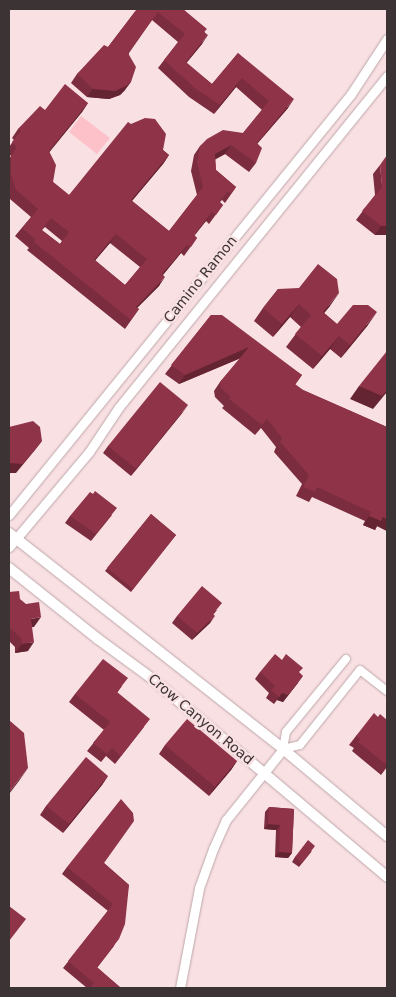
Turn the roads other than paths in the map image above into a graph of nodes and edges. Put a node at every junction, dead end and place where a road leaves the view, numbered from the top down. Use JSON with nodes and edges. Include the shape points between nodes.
{"nodes":[{"id":1,"x":387,"y":39,"type":"edge"},
{"id":2,"x":387,"y":76,"type":"edge"},
{"id":3,"x":9,"y":515,"type":"edge"},
{"id":4,"x":11,"y":539,"type":"edge"},
{"id":5,"x":9,"y":568,"type":"edge"},
{"id":6,"x":346,"y":659,"type":"dead end"},
{"id":7,"x":387,"y":691,"type":"edge"},
{"id":8,"x":283,"y":749,"type":"junction"},
{"id":9,"x":265,"y":773,"type":"junction"},
{"id":10,"x":387,"y":836,"type":"edge"},
{"id":11,"x":387,"y":877,"type":"edge"},
{"id":12,"x":180,"y":988,"type":"edge"}],
"edges":[{"from":1,"to":3,"type":"street","name":"Camino Ramon","via":[[351,94]]},
{"from":2,"to":4,"type":"street","name":"Camino Ramon","via":[[119,407],[88,452]]},
{"from":4,"to":8,"type":"main road","name":"Crow Canyon Road"},
{"from":5,"to":9,"type":"main road","name":"Crow Canyon Road","via":[[152,678]]},
{"from":6,"to":8,"type":"street","via":[[286,732]]},
{"from":7,"to":8,"type":"street","via":[[360,670],[300,745]]},
{"from":8,"to":9,"type":"street"},
{"from":8,"to":10,"type":"main road","name":"Crow Canyon Road"},
{"from":9,"to":11,"type":"main road","name":"Crow Canyon Road"},
{"from":9,"to":12,"type":"street","via":[[226,820],[213,849],[198,888]]}]}
